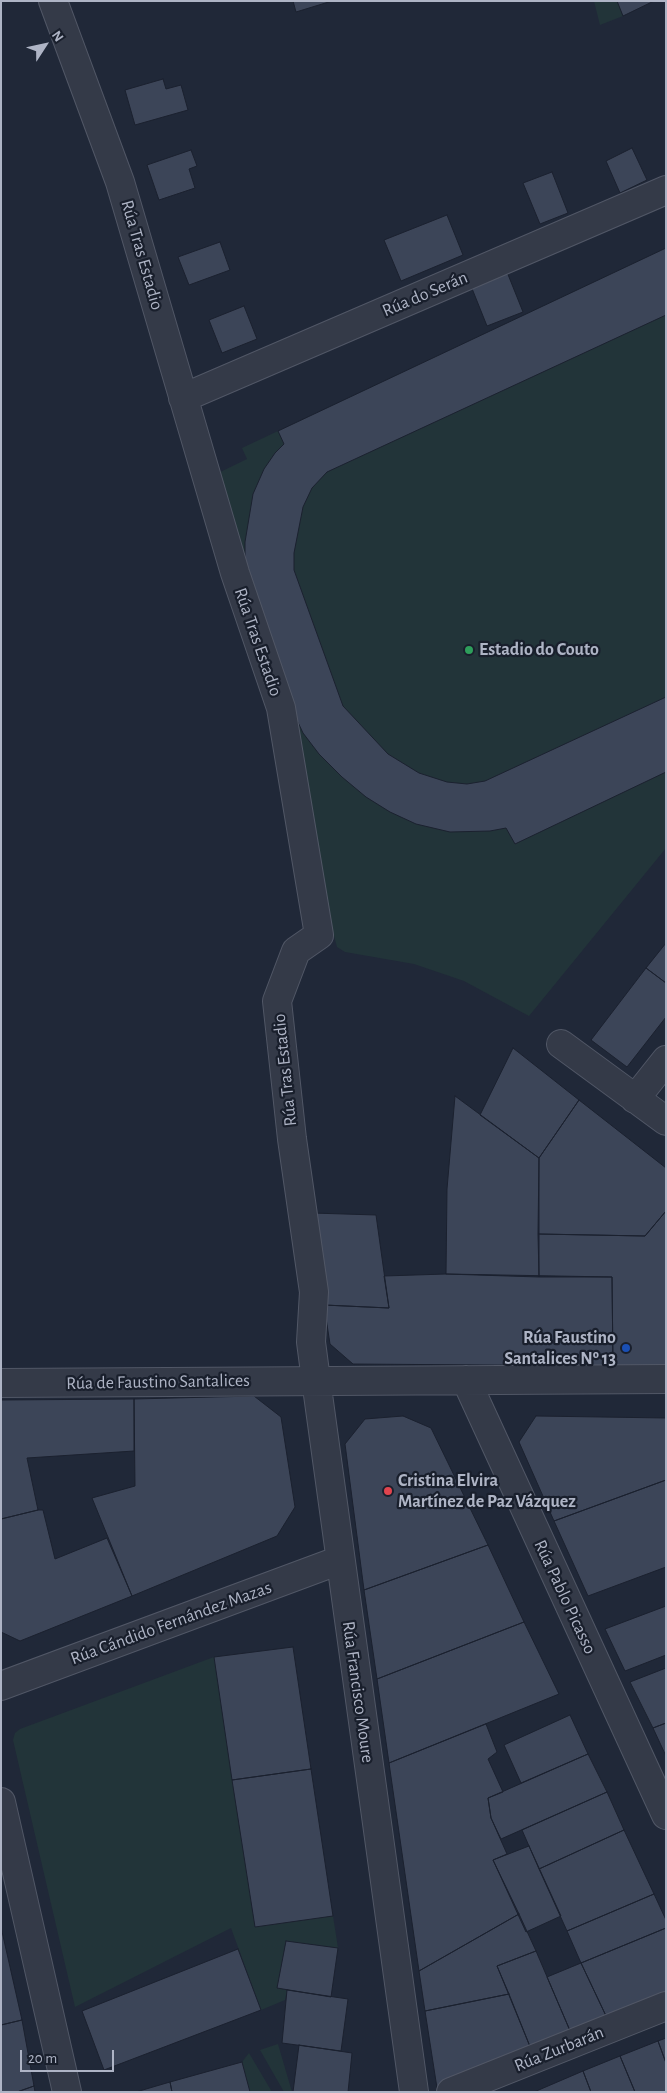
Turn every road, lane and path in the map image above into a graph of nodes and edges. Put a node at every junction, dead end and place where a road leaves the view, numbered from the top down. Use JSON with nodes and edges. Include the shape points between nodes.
{"nodes":[{"id":1,"x":53,"y":1,"type":"edge"},
{"id":2,"x":666,"y":190,"type":"edge"},
{"id":3,"x":183,"y":398,"type":"junction"},
{"id":4,"x":561,"y":1044,"type":"dead end"},
{"id":5,"x":666,"y":1060,"type":"edge"},
{"id":6,"x":635,"y":1099,"type":"junction"},
{"id":7,"x":666,"y":1121,"type":"edge"},
{"id":8,"x":314,"y":1292,"type":"joint"},
{"id":9,"x":666,"y":1379,"type":"edge"},
{"id":10,"x":316,"y":1380,"type":"junction"},
{"id":11,"x":466,"y":1380,"type":"junction"},
{"id":12,"x":1,"y":1383,"type":"edge"},
{"id":13,"x":340,"y":1560,"type":"junction"},
{"id":14,"x":1,"y":1686,"type":"edge"},
{"id":15,"x":1,"y":1802,"type":"edge"},
{"id":16,"x":666,"y":1815,"type":"edge"},
{"id":17,"x":666,"y":2006,"type":"edge"},
{"id":18,"x":67,"y":2092,"type":"edge"},
{"id":19,"x":414,"y":2092,"type":"edge"},
{"id":20,"x":451,"y":2092,"type":"edge"}],
"edges":[{"from":1,"to":3,"type":"street","name":"Rúa Tras Estadio","via":[[120,182]]},
{"from":2,"to":3,"type":"street","name":"Rúa do Serán"},
{"from":3,"to":8,"type":"street","name":"Rúa Tras Estadio","via":[[234,573],[281,708],[319,934],[296,951],[277,1001],[292,1139]]},
{"from":4,"to":6,"type":"street"},
{"from":5,"to":6,"type":"street"},
{"from":6,"to":7,"type":"street"},
{"from":8,"to":10,"type":"street","name":"Rúa Francisco Moure","via":[[311,1342]]},
{"from":9,"to":11,"type":"street","name":"Rúa de Faustino Santalices"},
{"from":10,"to":11,"type":"street","name":"Rúa de Faustino Santalices"},
{"from":10,"to":12,"type":"street","name":"Rúa de Faustino Santalices"},
{"from":10,"to":13,"type":"street","name":"Rúa Francisco Moure"},
{"from":11,"to":16,"type":"street","name":"Rúa Pablo Picasso"},
{"from":13,"to":14,"type":"street","name":"Rúa Cándido Fernández Mazas"},
{"from":13,"to":19,"type":"street","name":"Rúa Francisco Moure"},
{"from":15,"to":18,"type":"street"},
{"from":17,"to":20,"type":"street","name":"Rúa Zurbarán"}]}
